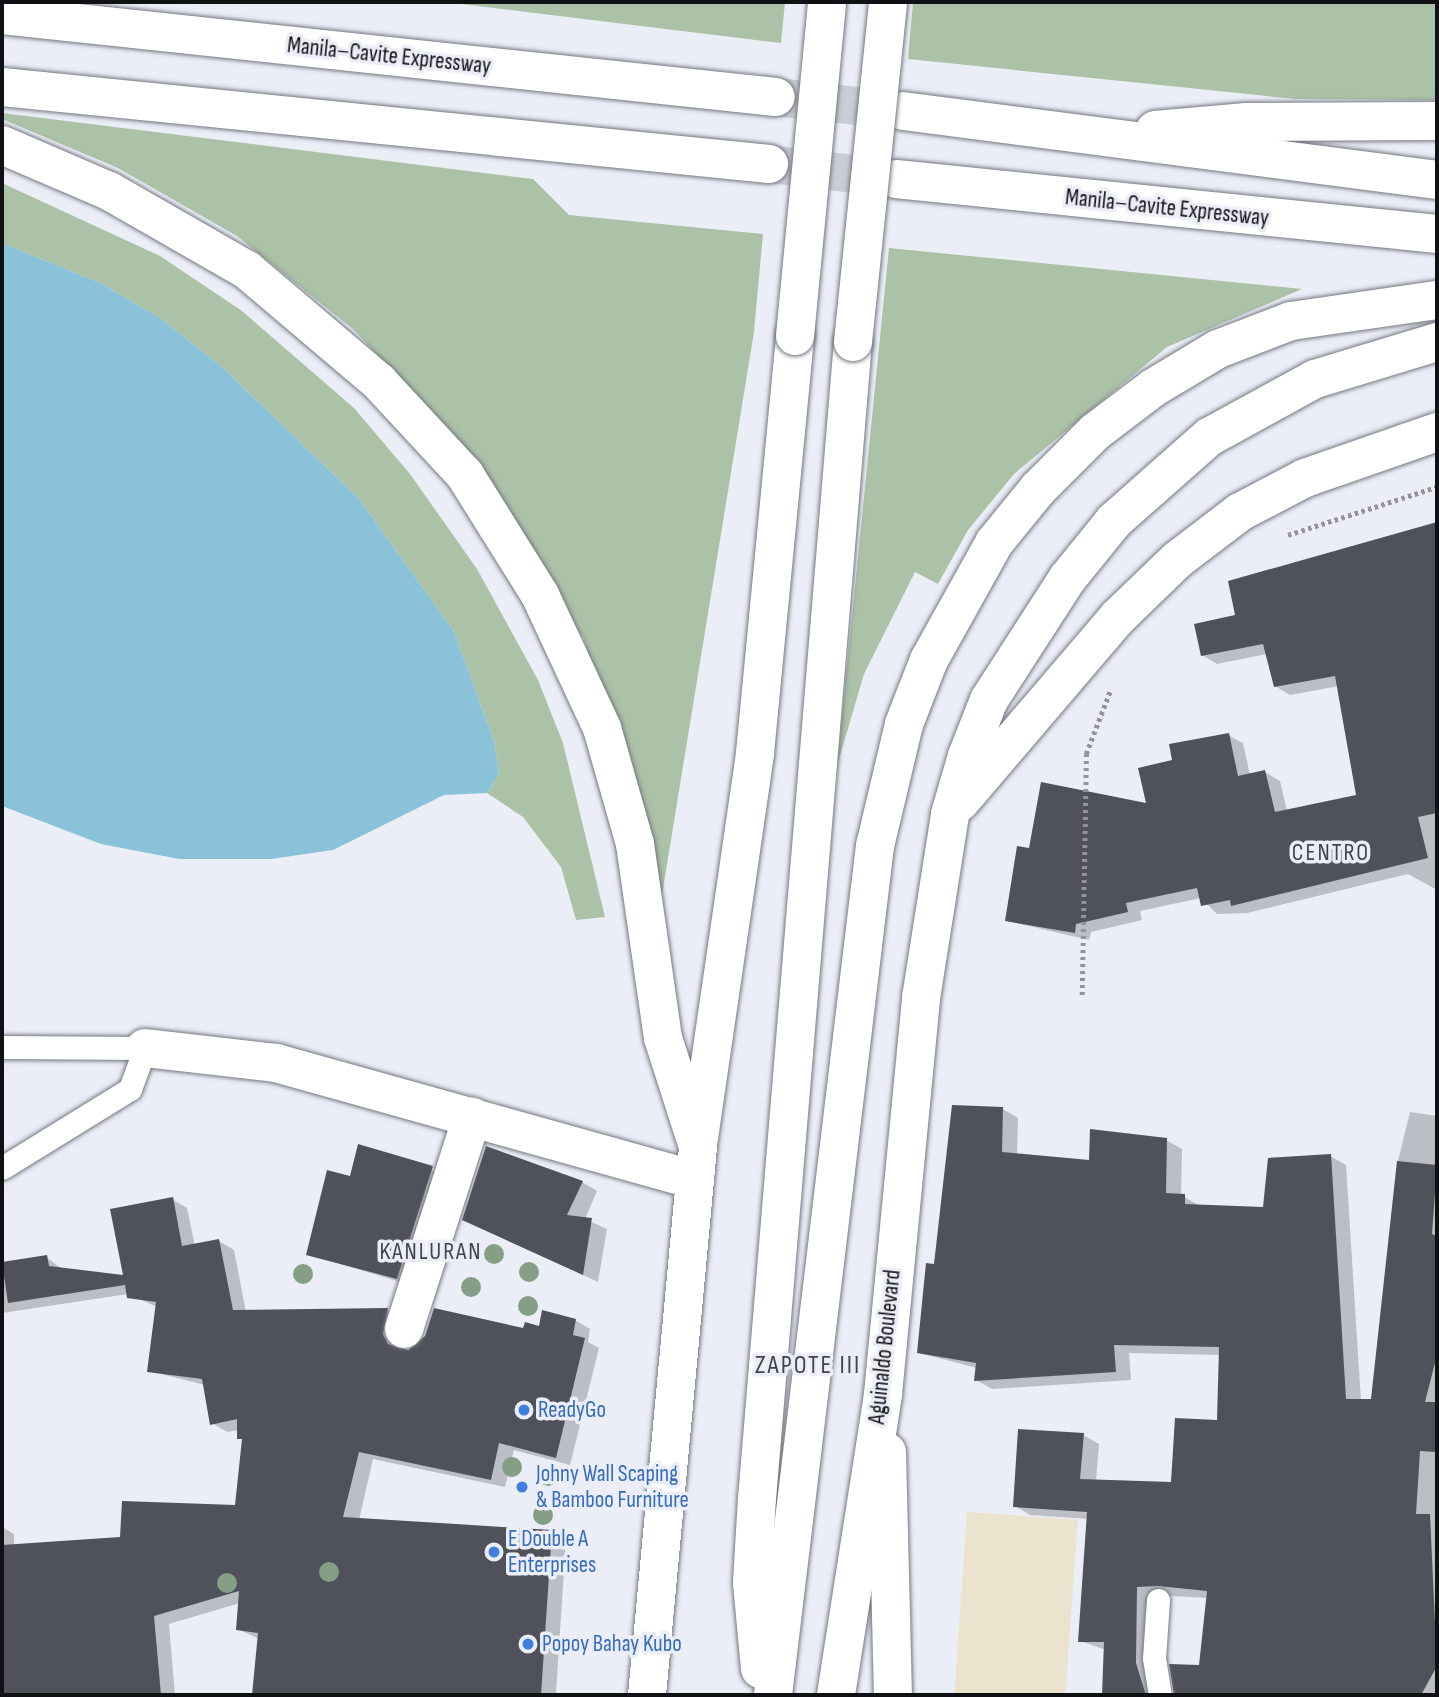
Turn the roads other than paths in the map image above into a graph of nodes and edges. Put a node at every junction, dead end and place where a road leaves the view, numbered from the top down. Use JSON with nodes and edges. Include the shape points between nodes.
{"nodes":[{"id":1,"x":827,"y":2,"type":"edge"},
{"id":2,"x":888,"y":2,"type":"edge"},
{"id":3,"x":2,"y":15,"type":"edge"},
{"id":4,"x":2,"y":87,"type":"edge"},
{"id":5,"x":776,"y":97,"type":"tunnel mouth"},
{"id":6,"x":902,"y":111,"type":"tunnel mouth"},
{"id":7,"x":1437,"y":121,"type":"edge"},
{"id":8,"x":1107,"y":135,"type":"junction"},
{"id":9,"x":2,"y":145,"type":"edge"},
{"id":10,"x":769,"y":164,"type":"tunnel mouth"},
{"id":11,"x":896,"y":179,"type":"tunnel mouth"},
{"id":12,"x":1437,"y":180,"type":"edge"},
{"id":13,"x":1437,"y":234,"type":"edge"},
{"id":14,"x":1437,"y":300,"type":"edge"},
{"id":15,"x":1437,"y":342,"type":"edge"},
{"id":16,"x":1437,"y":432,"type":"edge"},
{"id":17,"x":950,"y":814,"type":"junction"},
{"id":18,"x":2,"y":1047,"type":"edge"},
{"id":19,"x":145,"y":1048,"type":"junction"},
{"id":20,"x":472,"y":1116,"type":"junction"},
{"id":21,"x":696,"y":1163,"type":"junction"},
{"id":22,"x":2,"y":1168,"type":"edge"},
{"id":23,"x":404,"y":1329,"type":"dead end"},
{"id":24,"x":883,"y":1394,"type":"junction"},
{"id":25,"x":1158,"y":1600,"type":"dead end"},
{"id":26,"x":652,"y":1634,"type":"junction"},
{"id":27,"x":647,"y":1695,"type":"edge"},
{"id":28,"x":660,"y":1695,"type":"edge"},
{"id":29,"x":764,"y":1695,"type":"edge"},
{"id":30,"x":773,"y":1695,"type":"edge"},
{"id":31,"x":836,"y":1695,"type":"edge"},
{"id":32,"x":893,"y":1695,"type":"edge"},
{"id":33,"x":1160,"y":1695,"type":"edge"}],
"edges":[{"from":1,"to":21,"type":"main road","bridge":true,"via":[[755,753]]},
{"from":2,"to":29,"type":"main road","bridge":true,"via":[[853,342],[757,1499],[752,1582]]},
{"from":3,"to":5,"type":"main road","name":"Manila–Cavite Expressway"},
{"from":4,"to":10,"type":"main road"},
{"from":6,"to":8,"type":"main road"},
{"from":7,"to":8,"type":"main road","via":[[1247,122]]},
{"from":8,"to":12,"type":"main road","via":[[1244,160]]},
{"from":9,"to":21,"type":"main road","via":[[109,191],[247,270],[379,382],[465,475],[540,595],[602,728],[635,844],[663,1038]]},
{"from":11,"to":13,"type":"main road","name":"Manila–Cavite Expressway"},
{"from":14,"to":30,"type":"main road","via":[[1291,321],[1218,349],[1095,432],[994,543],[929,660],[887,785]]},
{"from":15,"to":17,"type":"main road","name":"Aguinaldo Boulevard","via":[[1315,379],[1258,407],[1158,478],[1074,569],[1018,648],[989,700]]},
{"from":16,"to":17,"type":"main road","via":[[1305,478],[1240,512],[1177,560],[1117,618]]},
{"from":17,"to":24,"type":"main road","name":"Aguinaldo Boulevard","via":[[921,998]]},
{"from":18,"to":19,"type":"lane"},
{"from":19,"to":20,"type":"main road","via":[[276,1063]]},
{"from":19,"to":22,"type":"lane","via":[[130,1089]]},
{"from":20,"to":21,"type":"main road"},
{"from":20,"to":23,"type":"main road"},
{"from":21,"to":26,"type":"main road"},
{"from":24,"to":31,"type":"main road","name":"Aguinaldo Boulevard"},
{"from":24,"to":32,"type":"main road"},
{"from":25,"to":33,"type":"lane","via":[[1154,1658]]},
{"from":26,"to":27,"type":"main road"},
{"from":26,"to":28,"type":"main road"}]}
